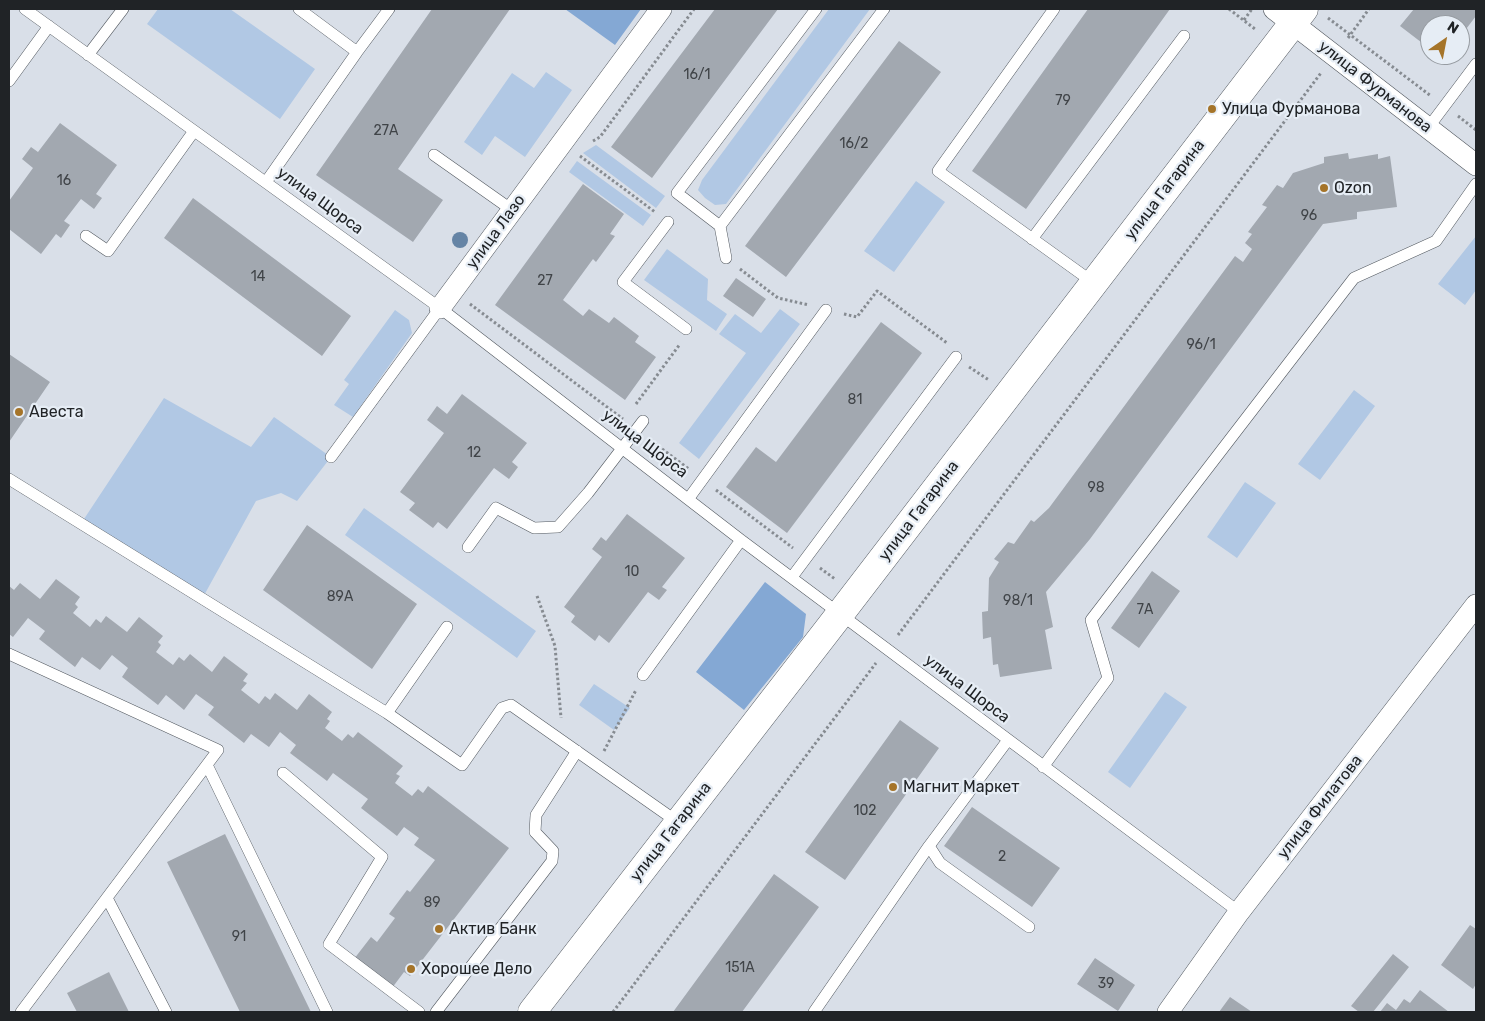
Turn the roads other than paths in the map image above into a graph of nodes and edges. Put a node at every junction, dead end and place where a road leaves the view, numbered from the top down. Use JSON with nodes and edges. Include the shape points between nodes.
{"nodes":[{"id":1,"x":25,"y":9,"type":"edge"},
{"id":2,"x":123,"y":9,"type":"edge"},
{"id":3,"x":299,"y":9,"type":"edge"},
{"id":4,"x":389,"y":9,"type":"edge"},
{"id":5,"x":661,"y":9,"type":"edge"},
{"id":6,"x":816,"y":9,"type":"edge"},
{"id":7,"x":884,"y":9,"type":"edge"},
{"id":8,"x":1052,"y":10,"type":"edge"},
{"id":9,"x":1298,"y":14,"type":"edge"},
{"id":10,"x":49,"y":26,"type":"junction"},
{"id":11,"x":1184,"y":36,"type":"dead end"},
{"id":12,"x":357,"y":52,"type":"junction"},
{"id":13,"x":88,"y":55,"type":"junction"},
{"id":14,"x":1476,"y":64,"type":"edge"},
{"id":15,"x":9,"y":81,"type":"edge"},
{"id":16,"x":1428,"y":128,"type":"junction"},
{"id":17,"x":194,"y":131,"type":"junction"},
{"id":18,"x":434,"y":155,"type":"dead end"},
{"id":19,"x":1476,"y":165,"type":"edge"},
{"id":20,"x":266,"y":182,"type":"junction"},
{"id":21,"x":1476,"y":184,"type":"edge"},
{"id":22,"x":512,"y":210,"type":"junction"},
{"id":23,"x":668,"y":222,"type":"dead end"},
{"id":24,"x":720,"y":226,"type":"junction"},
{"id":25,"x":86,"y":236,"type":"dead end"},
{"id":26,"x":1032,"y":239,"type":"junction"},
{"id":27,"x":726,"y":258,"type":"road end"},
{"id":28,"x":1094,"y":283,"type":"junction"},
{"id":29,"x":440,"y":308,"type":"junction"},
{"id":30,"x":826,"y":310,"type":"road end"},
{"id":31,"x":686,"y":329,"type":"dead end"},
{"id":32,"x":956,"y":357,"type":"road end"},
{"id":33,"x":640,"y":425,"type":"road end"},
{"id":34,"x":623,"y":448,"type":"junction"},
{"id":35,"x":331,"y":457,"type":"dead end"},
{"id":36,"x":9,"y":479,"type":"edge"},
{"id":37,"x":689,"y":498,"type":"junction"},
{"id":38,"x":741,"y":540,"type":"junction"},
{"id":39,"x":468,"y":546,"type":"dead end"},
{"id":40,"x":792,"y":577,"type":"junction"},
{"id":41,"x":1476,"y":605,"type":"edge"},
{"id":42,"x":840,"y":614,"type":"junction"},
{"id":43,"x":447,"y":627,"type":"dead end"},
{"id":44,"x":9,"y":654,"type":"edge"},
{"id":45,"x":643,"y":676,"type":"road end"},
{"id":46,"x":387,"y":712,"type":"junction"},
{"id":47,"x":1008,"y":740,"type":"junction"},
{"id":48,"x":577,"y":751,"type":"junction"},
{"id":49,"x":208,"y":767,"type":"junction"},
{"id":50,"x":1043,"y":767,"type":"junction"},
{"id":51,"x":283,"y":773,"type":"dead end"},
{"id":52,"x":679,"y":822,"type":"junction"},
{"id":53,"x":929,"y":846,"type":"junction"},
{"id":54,"x":107,"y":898,"type":"junction"},
{"id":55,"x":1239,"y":912,"type":"junction"},
{"id":56,"x":1029,"y":927,"type":"dead end"},
{"id":57,"x":21,"y":1012,"type":"edge"},
{"id":58,"x":166,"y":1012,"type":"edge"},
{"id":59,"x":327,"y":1012,"type":"edge"},
{"id":60,"x":419,"y":1012,"type":"edge"},
{"id":61,"x":436,"y":1012,"type":"edge"},
{"id":62,"x":532,"y":1012,"type":"edge"},
{"id":63,"x":814,"y":1012,"type":"edge"},
{"id":64,"x":1168,"y":1012,"type":"edge"}],
"edges":[{"from":1,"to":10,"type":"lane","name":"улица Щорса"},
{"from":2,"to":13,"type":"lane"},
{"from":3,"to":12,"type":"lane"},
{"from":4,"to":12,"type":"lane"},
{"from":5,"to":22,"type":"street","name":"улица Лазо"},
{"from":6,"to":24,"type":"lane","via":[[677,193]]},
{"from":7,"to":24,"type":"lane"},
{"from":8,"to":26,"type":"lane","via":[[938,170]]},
{"from":9,"to":16,"type":"street","name":"улица Фурманова","via":[[1334,56]]},
{"from":9,"to":28,"type":"main road","name":"улица Гагарина"},
{"from":10,"to":13,"type":"lane","name":"улица Щорса"},
{"from":10,"to":15,"type":"lane"},
{"from":11,"to":26,"type":"lane"},
{"from":12,"to":20,"type":"lane"},
{"from":13,"to":17,"type":"lane","name":"улица Щорса"},
{"from":14,"to":16,"type":"lane"},
{"from":16,"to":19,"type":"street","name":"улица Фурманова"},
{"from":17,"to":20,"type":"lane","name":"улица Щорса"},
{"from":17,"to":25,"type":"lane","via":[[108,251]]},
{"from":18,"to":22,"type":"lane"},
{"from":20,"to":29,"type":"lane","name":"улица Щорса"},
{"from":21,"to":50,"type":"lane","via":[[1436,241],[1354,278],[1090,620],[1108,678]]},
{"from":22,"to":29,"type":"street","name":"улица Лазо"},
{"from":23,"to":31,"type":"lane","via":[[622,282]]},
{"from":24,"to":27,"type":"lane"},
{"from":26,"to":28,"type":"lane"},
{"from":28,"to":42,"type":"main road","name":"улица Гагарина"},
{"from":29,"to":34,"type":"lane","name":"улица Щорса"},
{"from":29,"to":35,"type":"lane","name":"улица Лазо"},
{"from":30,"to":37,"type":"lane"},
{"from":32,"to":40,"type":"lane"},
{"from":33,"to":34,"type":"lane"},
{"from":34,"to":37,"type":"lane","name":"улица Щорса"},
{"from":34,"to":39,"type":"lane","via":[[558,527],[534,528],[496,508]]},
{"from":36,"to":46,"type":"lane"},
{"from":37,"to":38,"type":"lane","name":"улица Щорса"},
{"from":38,"to":40,"type":"lane","name":"улица Щорса"},
{"from":38,"to":45,"type":"lane"},
{"from":40,"to":42,"type":"lane","name":"улица Щорса"},
{"from":41,"to":55,"type":"street","name":"улица Филатова"},
{"from":42,"to":47,"type":"lane","name":"улица Щорса"},
{"from":42,"to":52,"type":"main road","name":"улица Гагарина"},
{"from":43,"to":46,"type":"lane"},
{"from":44,"to":49,"type":"lane","via":[[218,750]]},
{"from":46,"to":48,"type":"lane","via":[[462,765],[502,708],[511,705]]},
{"from":47,"to":50,"type":"lane","name":"улица Щорса"},
{"from":47,"to":53,"type":"lane"},
{"from":48,"to":52,"type":"lane"},
{"from":48,"to":61,"type":"lane","via":[[536,815],[535,832],[553,850],[552,861]]},
{"from":49,"to":54,"type":"lane"},
{"from":49,"to":59,"type":"lane"},
{"from":50,"to":55,"type":"lane","name":"улица Щорса"},
{"from":51,"to":60,"type":"lane","via":[[382,857],[329,944]]},
{"from":52,"to":62,"type":"main road","name":"улица Гагарина"},
{"from":53,"to":56,"type":"lane","via":[[940,863]]},
{"from":53,"to":63,"type":"lane"},
{"from":54,"to":57,"type":"lane"},
{"from":54,"to":58,"type":"lane"},
{"from":55,"to":64,"type":"street","name":"улица Филатова"}]}
